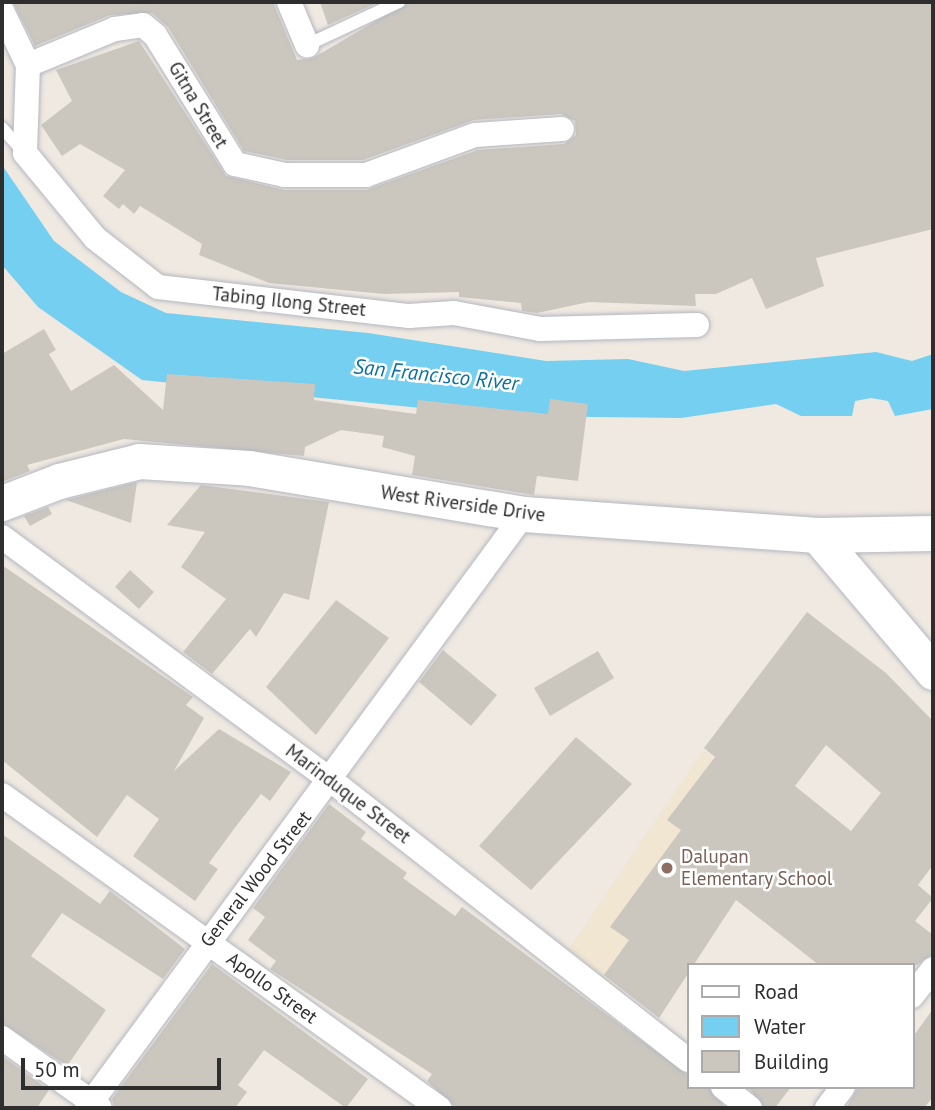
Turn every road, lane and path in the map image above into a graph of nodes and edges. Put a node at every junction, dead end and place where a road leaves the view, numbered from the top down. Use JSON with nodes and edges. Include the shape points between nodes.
{"nodes":[{"id":1,"x":289,"y":2,"type":"edge"},
{"id":2,"x":399,"y":2,"type":"edge"},
{"id":3,"x":2,"y":11,"type":"edge"},
{"id":4,"x":307,"y":45,"type":"joint"},
{"id":5,"x":28,"y":65,"type":"junction"},
{"id":6,"x":2,"y":128,"type":"edge"},
{"id":7,"x":562,"y":129,"type":"dead end"},
{"id":8,"x":25,"y":153,"type":"junction"},
{"id":9,"x":697,"y":325,"type":"dead end"},
{"id":10,"x":2,"y":503,"type":"edge"},
{"id":11,"x":524,"y":514,"type":"junction"},
{"id":12,"x":933,"y":533,"type":"edge"},
{"id":13,"x":817,"y":535,"type":"junction"},
{"id":14,"x":2,"y":537,"type":"edge"},
{"id":15,"x":933,"y":672,"type":"edge"},
{"id":16,"x":332,"y":781,"type":"junction"},
{"id":17,"x":2,"y":796,"type":"edge"},
{"id":18,"x":207,"y":942,"type":"junction"},
{"id":19,"x":933,"y":969,"type":"edge"},
{"id":20,"x":914,"y":993,"type":"edge"},
{"id":21,"x":2,"y":1038,"type":"edge"},
{"id":22,"x":687,"y":1059,"type":"edge"},
{"id":23,"x":726,"y":1089,"type":"edge"},
{"id":24,"x":841,"y":1089,"type":"edge"},
{"id":25,"x":93,"y":1106,"type":"edge"},
{"id":26,"x":439,"y":1108,"type":"edge"},
{"id":27,"x":750,"y":1108,"type":"edge"},
{"id":28,"x":827,"y":1108,"type":"edge"}],
"edges":[{"from":1,"to":4,"type":"street"},
{"from":2,"to":4,"type":"lane"},
{"from":3,"to":5,"type":"street"},
{"from":5,"to":7,"type":"street","name":"Gitna Street","via":[[116,29],[143,25],[155,35],[234,164],[285,175],[366,175],[475,135]]},
{"from":5,"to":8,"type":"street"},
{"from":6,"to":8,"type":"lane"},
{"from":8,"to":9,"type":"street","name":"Tabing Ilong Street","via":[[86,229],[158,287],[410,316],[454,313],[540,329]]},
{"from":10,"to":11,"type":"street","name":"West Riverside Drive","via":[[59,481],[139,461],[249,468]]},
{"from":11,"to":13,"type":"street","name":"West Riverside Drive"},
{"from":11,"to":16,"type":"street","name":"General Wood Street"},
{"from":12,"to":13,"type":"street","name":"West Riverside Drive"},
{"from":13,"to":15,"type":"street"},
{"from":14,"to":16,"type":"street","name":"Marinduque Street"},
{"from":16,"to":18,"type":"street","name":"General Wood Street"},
{"from":16,"to":22,"type":"street","name":"Marinduque Street"},
{"from":17,"to":18,"type":"street","name":"Apollo Street"},
{"from":18,"to":25,"type":"street","name":"General Wood Street"},
{"from":18,"to":26,"type":"street","name":"Apollo Street"},
{"from":19,"to":20,"type":"street"},
{"from":21,"to":25,"type":"street"},
{"from":23,"to":27,"type":"street"},
{"from":24,"to":28,"type":"street"}]}
